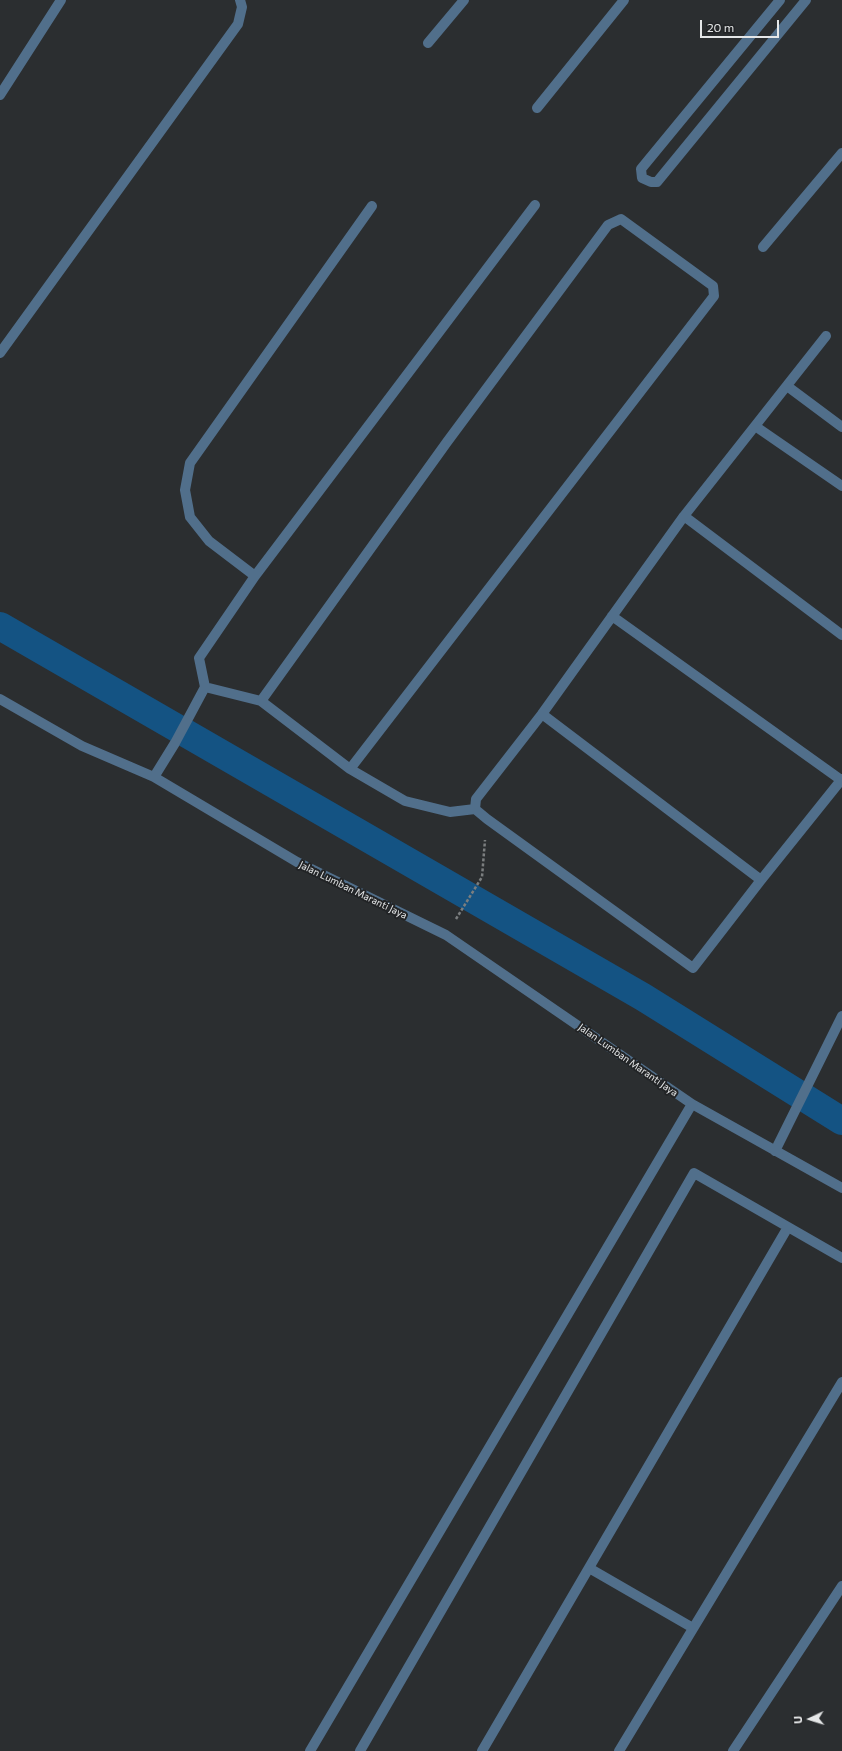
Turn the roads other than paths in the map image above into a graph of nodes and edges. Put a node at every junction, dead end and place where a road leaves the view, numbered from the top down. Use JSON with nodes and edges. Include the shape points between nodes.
{"nodes":[{"id":1,"x":61,"y":0,"type":"edge"},
{"id":2,"x":240,"y":0,"type":"edge"},
{"id":3,"x":464,"y":0,"type":"edge"},
{"id":4,"x":624,"y":0,"type":"edge"},
{"id":5,"x":780,"y":0,"type":"edge"},
{"id":6,"x":806,"y":0,"type":"edge"},
{"id":7,"x":428,"y":43,"type":"dead end"},
{"id":8,"x":0,"y":95,"type":"edge"},
{"id":9,"x":537,"y":108,"type":"dead end"},
{"id":10,"x":842,"y":153,"type":"edge"},
{"id":11,"x":535,"y":205,"type":"dead end"},
{"id":12,"x":372,"y":206,"type":"dead end"},
{"id":13,"x":763,"y":247,"type":"dead end"},
{"id":14,"x":826,"y":336,"type":"dead end"},
{"id":15,"x":0,"y":353,"type":"edge"},
{"id":16,"x":787,"y":386,"type":"junction"},
{"id":17,"x":755,"y":426,"type":"junction"},
{"id":18,"x":842,"y":427,"type":"edge"},
{"id":19,"x":842,"y":486,"type":"edge"},
{"id":20,"x":684,"y":516,"type":"junction"},
{"id":21,"x":255,"y":576,"type":"junction"},
{"id":22,"x":612,"y":616,"type":"junction"},
{"id":23,"x":842,"y":635,"type":"edge"},
{"id":24,"x":203,"y":691,"type":"junction"},
{"id":25,"x":0,"y":699,"type":"edge"},
{"id":26,"x":261,"y":701,"type":"junction"},
{"id":27,"x":542,"y":714,"type":"junction"},
{"id":28,"x":350,"y":769,"type":"junction"},
{"id":29,"x":154,"y":777,"type":"junction"},
{"id":30,"x":842,"y":780,"type":"edge"},
{"id":31,"x":475,"y":809,"type":"junction"},
{"id":32,"x":761,"y":880,"type":"junction"},
{"id":33,"x":842,"y":1016,"type":"edge"},
{"id":34,"x":692,"y":1104,"type":"junction"},
{"id":35,"x":775,"y":1151,"type":"junction"},
{"id":36,"x":842,"y":1188,"type":"edge"},
{"id":37,"x":788,"y":1227,"type":"junction"},
{"id":38,"x":842,"y":1258,"type":"edge"},
{"id":39,"x":842,"y":1382,"type":"edge"},
{"id":40,"x":589,"y":1568,"type":"junction"},
{"id":41,"x":842,"y":1586,"type":"edge"},
{"id":42,"x":693,"y":1628,"type":"junction"},
{"id":43,"x":310,"y":1751,"type":"edge"},
{"id":44,"x":360,"y":1751,"type":"edge"},
{"id":45,"x":482,"y":1751,"type":"edge"},
{"id":46,"x":620,"y":1751,"type":"edge"},
{"id":47,"x":733,"y":1751,"type":"edge"}],
"edges":[{"from":1,"to":8,"type":"street"},
{"from":2,"to":15,"type":"street","via":[[242,7],[238,24]]},
{"from":3,"to":7,"type":"street"},
{"from":4,"to":9,"type":"street"},
{"from":5,"to":6,"type":"street","via":[[642,169],[642,178],[657,182]]},
{"from":10,"to":13,"type":"street"},
{"from":11,"to":21,"type":"street"},
{"from":12,"to":21,"type":"street","via":[[190,463],[185,490],[190,517],[210,541]]},
{"from":14,"to":16,"type":"street"},
{"from":16,"to":17,"type":"street"},
{"from":16,"to":18,"type":"street"},
{"from":17,"to":19,"type":"street"},
{"from":17,"to":20,"type":"street"},
{"from":20,"to":22,"type":"street"},
{"from":20,"to":23,"type":"street"},
{"from":21,"to":24,"type":"street","via":[[199,658]]},
{"from":22,"to":27,"type":"street"},
{"from":22,"to":30,"type":"street"},
{"from":24,"to":26,"type":"street"},
{"from":24,"to":29,"type":"street"},
{"from":25,"to":29,"type":"street","name":"Jalan Lumban Maranti Jaya","via":[[82,746]]},
{"from":26,"to":28,"type":"street"},
{"from":26,"to":28,"type":"street","via":[[446,442],[608,225],[621,219],[712,286],[714,296]]},
{"from":27,"to":31,"type":"street","via":[[476,799]]},
{"from":27,"to":32,"type":"street"},
{"from":28,"to":31,"type":"street","via":[[405,801],[450,812]]},
{"from":29,"to":34,"type":"street","name":"Jalan Lumban Maranti Jaya","via":[[298,862],[446,935]]},
{"from":30,"to":32,"type":"street"},
{"from":31,"to":32,"type":"street","via":[[486,820],[693,968]]},
{"from":33,"to":35,"type":"street"},
{"from":34,"to":35,"type":"street","name":"Jalan Lumban Maranti Jaya"},
{"from":34,"to":43,"type":"street"},
{"from":35,"to":36,"type":"street","name":"Jalan Lumban Maranti Jaya"},
{"from":37,"to":38,"type":"street"},
{"from":37,"to":40,"type":"street"},
{"from":37,"to":44,"type":"street","via":[[694,1173]]},
{"from":39,"to":42,"type":"street"},
{"from":40,"to":42,"type":"street"},
{"from":40,"to":45,"type":"street"},
{"from":41,"to":47,"type":"street"},
{"from":42,"to":46,"type":"street"}]}
